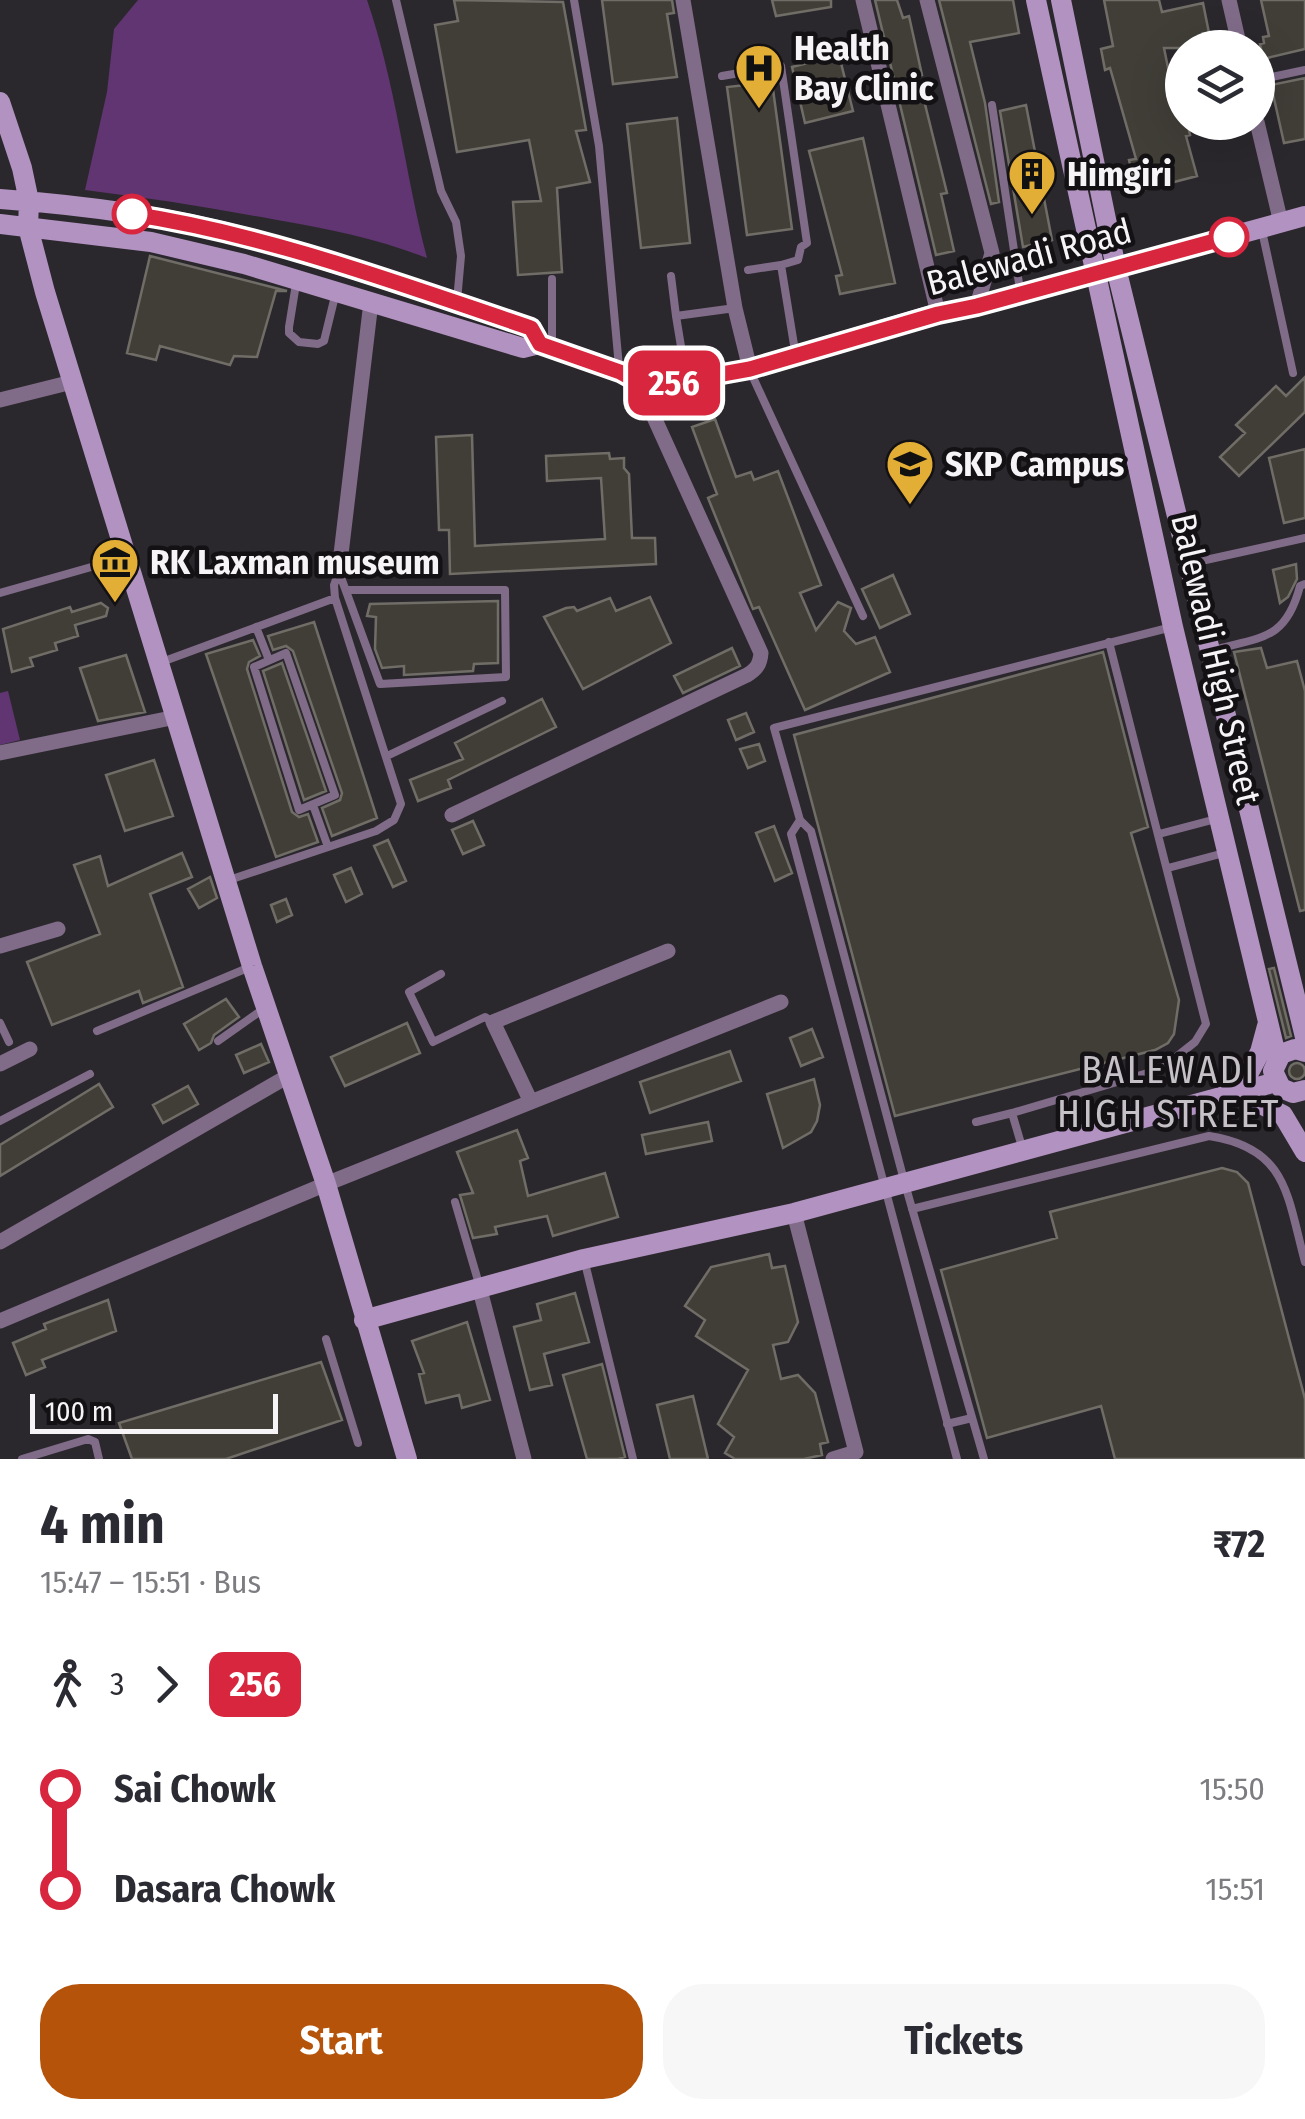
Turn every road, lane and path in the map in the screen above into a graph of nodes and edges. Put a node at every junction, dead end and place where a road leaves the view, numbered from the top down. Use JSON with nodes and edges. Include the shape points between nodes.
{"nodes":[{"id":1,"x":396,"y":0,"type":"edge"},
{"id":2,"x":574,"y":0,"type":"edge"},
{"id":3,"x":683,"y":0,"type":"edge"},
{"id":4,"x":864,"y":0,"type":"edge"},
{"id":5,"x":927,"y":0,"type":"edge"},
{"id":6,"x":1036,"y":0,"type":"edge"},
{"id":7,"x":1062,"y":0,"type":"edge"},
{"id":8,"x":1229,"y":0,"type":"edge"},
{"id":9,"x":1236,"y":30,"type":"edge"},
{"id":10,"x":1305,"y":70,"type":"edge"},
{"id":11,"x":722,"y":76,"type":"dead end"},
{"id":12,"x":1275,"y":76,"type":"edge"},
{"id":13,"x":0,"y":102,"type":"edge"},
{"id":14,"x":992,"y":105,"type":"dead end"},
{"id":15,"x":1259,"y":140,"type":"edge"},
{"id":16,"x":0,"y":199,"type":"edge"},
{"id":17,"x":29,"y":201,"type":"junction"},
{"id":18,"x":1305,"y":216,"type":"edge"},
{"id":19,"x":0,"y":224,"type":"edge"},
{"id":20,"x":1271,"y":226,"type":"junction"},
{"id":21,"x":28,"y":227,"type":"junction"},
{"id":22,"x":781,"y":265,"type":"junction"},
{"id":23,"x":748,"y":270,"type":"dead end"},
{"id":24,"x":1106,"y":271,"type":"junction"},
{"id":25,"x":671,"y":276,"type":"dead end"},
{"id":26,"x":552,"y":279,"type":"dead end"},
{"id":27,"x":297,"y":280,"type":"junction"},
{"id":28,"x":336,"y":291,"type":"junction"},
{"id":29,"x":1021,"y":294,"type":"junction"},
{"id":30,"x":371,"y":302,"type":"junction"},
{"id":31,"x":457,"y":304,"type":"junction"},
{"id":32,"x":977,"y":306,"type":"junction"},
{"id":33,"x":734,"y":308,"type":"junction"},
{"id":34,"x":938,"y":314,"type":"junction"},
{"id":35,"x":676,"y":316,"type":"junction"},
{"id":36,"x":546,"y":346,"type":"junction"},
{"id":37,"x":796,"y":356,"type":"junction"},
{"id":38,"x":750,"y":369,"type":"junction"},
{"id":39,"x":1293,"y":373,"type":"dead end"},
{"id":40,"x":629,"y":376,"type":"junction"},
{"id":41,"x":687,"y":381,"type":"junction"},
{"id":42,"x":72,"y":382,"type":"junction"},
{"id":43,"x":0,"y":400,"type":"edge"},
{"id":44,"x":1305,"y":538,"type":"edge"},
{"id":45,"x":127,"y":556,"type":"junction"},
{"id":46,"x":1188,"y":564,"type":"junction"},
{"id":47,"x":339,"y":571,"type":"junction"},
{"id":48,"x":1305,"y":584,"type":"edge"},
{"id":49,"x":347,"y":590,"type":"junction"},
{"id":50,"x":0,"y":593,"type":"edge"},
{"id":51,"x":335,"y":598,"type":"junction"},
{"id":52,"x":863,"y":616,"type":"dead end"},
{"id":53,"x":256,"y":627,"type":"junction"},
{"id":54,"x":1173,"y":627,"type":"junction"},
{"id":55,"x":1109,"y":642,"type":"junction"},
{"id":56,"x":1208,"y":650,"type":"junction"},
{"id":57,"x":269,"y":660,"type":"junction"},
{"id":58,"x":160,"y":663,"type":"junction"},
{"id":59,"x":502,"y":701,"type":"dead end"},
{"id":60,"x":176,"y":717,"type":"junction"},
{"id":61,"x":0,"y":753,"type":"edge"},
{"id":62,"x":386,"y":756,"type":"junction"},
{"id":63,"x":313,"y":805,"type":"junction"},
{"id":64,"x":452,"y":815,"type":"dead end"},
{"id":65,"x":1220,"y":818,"type":"junction"},
{"id":66,"x":800,"y":820,"type":"junction"},
{"id":67,"x":1159,"y":834,"type":"junction"},
{"id":68,"x":328,"y":847,"type":"junction"},
{"id":69,"x":1229,"y":852,"type":"junction"},
{"id":70,"x":1168,"y":868,"type":"junction"},
{"id":71,"x":226,"y":881,"type":"junction"},
{"id":72,"x":58,"y":928,"type":"dead end"},
{"id":73,"x":0,"y":946,"type":"edge"},
{"id":74,"x":668,"y":951,"type":"dead end"},
{"id":75,"x":252,"y":966,"type":"junction"},
{"id":76,"x":441,"y":974,"type":"dead end"},
{"id":77,"x":1300,"y":995,"type":"edge"},
{"id":78,"x":781,"y":1002,"type":"dead end"},
{"id":79,"x":266,"y":1008,"type":"junction"},
{"id":80,"x":1268,"y":1016,"type":"junction"},
{"id":81,"x":0,"y":1022,"type":"edge"},
{"id":82,"x":493,"y":1022,"type":"junction"},
{"id":83,"x":97,"y":1031,"type":"dead end"},
{"id":84,"x":1305,"y":1032,"type":"edge"},
{"id":85,"x":218,"y":1041,"type":"dead end"},
{"id":86,"x":9,"y":1042,"type":"dead end"},
{"id":87,"x":30,"y":1050,"type":"dead end"},
{"id":88,"x":1305,"y":1052,"type":"edge"},
{"id":89,"x":1277,"y":1059,"type":"junction"},
{"id":90,"x":0,"y":1064,"type":"edge"},
{"id":91,"x":90,"y":1074,"type":"dead end"},
{"id":92,"x":290,"y":1075,"type":"junction"},
{"id":93,"x":1289,"y":1088,"type":"edge"},
{"id":94,"x":1238,"y":1093,"type":"junction"},
{"id":95,"x":531,"y":1102,"type":"junction"},
{"id":96,"x":1012,"y":1113,"type":"junction"},
{"id":97,"x":0,"y":1121,"type":"edge"},
{"id":98,"x":976,"y":1122,"type":"dead end"},
{"id":99,"x":1023,"y":1151,"type":"junction"},
{"id":100,"x":1305,"y":1152,"type":"edge"},
{"id":101,"x":326,"y":1184,"type":"junction"},
{"id":102,"x":895,"y":1187,"type":"junction"},
{"id":103,"x":455,"y":1202,"type":"dead end"},
{"id":104,"x":912,"y":1209,"type":"junction"},
{"id":105,"x":794,"y":1213,"type":"junction"},
{"id":106,"x":0,"y":1242,"type":"edge"},
{"id":107,"x":584,"y":1259,"type":"junction"},
{"id":108,"x":1305,"y":1262,"type":"edge"},
{"id":109,"x":480,"y":1290,"type":"junction"},
{"id":110,"x":0,"y":1321,"type":"edge"},
{"id":111,"x":363,"y":1332,"type":"junction"},
{"id":112,"x":326,"y":1338,"type":"dead end"},
{"id":113,"x":972,"y":1418,"type":"junction"},
{"id":114,"x":947,"y":1424,"type":"junction"},
{"id":115,"x":358,"y":1443,"type":"dead end"},
{"id":116,"x":22,"y":1459,"type":"edge"},
{"id":117,"x":100,"y":1459,"type":"edge"},
{"id":118,"x":407,"y":1459,"type":"edge"},
{"id":119,"x":524,"y":1459,"type":"edge"},
{"id":120,"x":633,"y":1459,"type":"edge"},
{"id":121,"x":833,"y":1459,"type":"edge"},
{"id":122,"x":956,"y":1459,"type":"edge"},
{"id":123,"x":984,"y":1459,"type":"edge"}],
"edges":[{"from":1,"to":31,"type":"lane","via":[[441,191],[456,222]]},
{"from":2,"to":40,"type":"lane"},
{"from":3,"to":33,"type":"street"},
{"from":4,"to":34,"type":"street"},
{"from":5,"to":32,"type":"street","via":[[992,253]]},
{"from":6,"to":24,"type":"street"},
{"from":7,"to":24,"type":"street"},
{"from":8,"to":9,"type":"street"},
{"from":10,"to":12,"type":"lane"},
{"from":11,"to":22,"type":"lane","via":[[780,66],[806,243],[798,260]]},
{"from":13,"to":17,"type":"street"},
{"from":14,"to":29,"type":"lane"},
{"from":15,"to":20,"type":"street"},
{"from":16,"to":17,"type":"street","name":"Balewadi Road"},
{"from":17,"to":21,"type":"street"},
{"from":17,"to":31,"type":"street","name":"Balewadi Road","via":[[238,235]]},
{"from":18,"to":20,"type":"street","name":"Balewadi Road"},
{"from":19,"to":21,"type":"street","name":"Balewadi Road"},
{"from":20,"to":24,"type":"street","name":"Balewadi Road"},
{"from":20,"to":39,"type":"lane"},
{"from":21,"to":27,"type":"street","name":"Balewadi Road","via":[[150,242]]},
{"from":21,"to":42,"type":"street"},
{"from":22,"to":23,"type":"lane"},
{"from":22,"to":37,"type":"lane"},
{"from":24,"to":29,"type":"street","name":"Balewadi Road"},
{"from":24,"to":46,"type":"street","name":"Balewadi High Street"},
{"from":24,"to":54,"type":"street","name":"Balewadi High Street"},
{"from":25,"to":35,"type":"lane"},
{"from":26,"to":36,"type":"lane"},
{"from":27,"to":28,"type":"street","name":"Balewadi Road"},
{"from":27,"to":28,"type":"lane","via":[[289,326],[299,342],[324,341]]},
{"from":28,"to":30,"type":"street","name":"Balewadi Road"},
{"from":29,"to":32,"type":"street","name":"Balewadi Road"},
{"from":30,"to":36,"type":"street","name":"Balewadi Road","via":[[524,348]]},
{"from":30,"to":47,"type":"street"},
{"from":31,"to":36,"type":"street","name":"Balewadi Road","via":[[531,328]]},
{"from":32,"to":34,"type":"street","name":"Balewadi Road"},
{"from":33,"to":35,"type":"lane"},
{"from":33,"to":38,"type":"street"},
{"from":34,"to":37,"type":"street","name":"Balewadi Road"},
{"from":35,"to":41,"type":"lane"},
{"from":36,"to":40,"type":"street","name":"Balewadi Road"},
{"from":37,"to":38,"type":"street","name":"Balewadi Road"},
{"from":38,"to":41,"type":"street","name":"Balewadi Road"},
{"from":38,"to":52,"type":"lane"},
{"from":40,"to":41,"type":"street","name":"Balewadi Road"},
{"from":40,"to":64,"type":"street","via":[[760,662],[747,675]]},
{"from":42,"to":43,"type":"street"},
{"from":42,"to":45,"type":"street"},
{"from":44,"to":46,"type":"lane"},
{"from":45,"to":50,"type":"lane"},
{"from":45,"to":58,"type":"street"},
{"from":46,"to":56,"type":"street","name":"Balewadi High Street"},
{"from":47,"to":49,"type":"lane"},
{"from":47,"to":51,"type":"lane"},
{"from":48,"to":56,"type":"lane","via":[[1292,615],[1275,632]]},
{"from":49,"to":49,"type":"lane","via":[[380,684],[506,678],[505,590]]},
{"from":51,"to":53,"type":"lane"},
{"from":51,"to":62,"type":"lane"},
{"from":53,"to":57,"type":"lane"},
{"from":53,"to":58,"type":"lane"},
{"from":54,"to":55,"type":"lane"},
{"from":54,"to":65,"type":"street","name":"Balewadi High Street"},
{"from":55,"to":66,"type":"lane","via":[[774,728]]},
{"from":55,"to":67,"type":"lane"},
{"from":56,"to":77,"type":"street","name":"Balewadi High Street"},
{"from":57,"to":63,"type":"lane","via":[[254,667],[300,810]]},
{"from":57,"to":63,"type":"lane","via":[[286,653],[336,795]]},
{"from":58,"to":60,"type":"street"},
{"from":59,"to":62,"type":"lane"},
{"from":60,"to":61,"type":"street"},
{"from":60,"to":71,"type":"street"},
{"from":62,"to":68,"type":"lane","via":[[401,804],[394,820]]},
{"from":63,"to":68,"type":"lane"},
{"from":65,"to":67,"type":"lane"},
{"from":65,"to":69,"type":"street","name":"Balewadi High Street"},
{"from":66,"to":102,"type":"lane","via":[[812,831],[898,1157]]},
{"from":66,"to":102,"type":"lane","via":[[791,834],[879,1160]]},
{"from":67,"to":70,"type":"lane"},
{"from":68,"to":71,"type":"lane"},
{"from":69,"to":70,"type":"lane"},
{"from":69,"to":80,"type":"street","name":"Balewadi High Street"},
{"from":70,"to":96,"type":"lane","via":[[1206,1024],[1161,1068]]},
{"from":71,"to":75,"type":"street"},
{"from":72,"to":73,"type":"street"},
{"from":74,"to":82,"type":"street"},
{"from":75,"to":79,"type":"street"},
{"from":75,"to":83,"type":"lane"},
{"from":76,"to":82,"type":"lane","via":[[408,992],[433,1042],[485,1017]]},
{"from":77,"to":84,"type":"street","name":"Balewadi High Street"},
{"from":78,"to":95,"type":"street"},
{"from":79,"to":85,"type":"lane"},
{"from":79,"to":92,"type":"street"},
{"from":80,"to":89,"type":"street","name":"Balewadi High Street"},
{"from":80,"to":94,"type":"street","via":[[1260,1052]]},
{"from":81,"to":86,"type":"lane"},
{"from":82,"to":95,"type":"street"},
{"from":87,"to":90,"type":"street"},
{"from":88,"to":89,"type":"street","via":[[1288,1050]]},
{"from":89,"to":93,"type":"street","name":"Balewadi High Street","via":[[1273,1070]]},
{"from":91,"to":97,"type":"lane"},
{"from":92,"to":101,"type":"street"},
{"from":92,"to":106,"type":"street"},
{"from":93,"to":94,"type":"street"},
{"from":93,"to":100,"type":"street"},
{"from":94,"to":99,"type":"street"},
{"from":94,"to":100,"type":"street","via":[[1282,1116]]},
{"from":95,"to":101,"type":"street"},
{"from":96,"to":98,"type":"lane"},
{"from":96,"to":99,"type":"lane"},
{"from":99,"to":102,"type":"street"},
{"from":101,"to":110,"type":"street"},
{"from":101,"to":111,"type":"street"},
{"from":102,"to":104,"type":"lane"},
{"from":102,"to":105,"type":"street"},
{"from":102,"to":114,"type":"lane"},
{"from":103,"to":109,"type":"lane"},
{"from":104,"to":108,"type":"lane","via":[[1210,1136],[1251,1146],[1270,1162],[1284,1186]]},
{"from":104,"to":113,"type":"lane"},
{"from":105,"to":107,"type":"street"},
{"from":105,"to":121,"type":"street","via":[[856,1452]]},
{"from":107,"to":109,"type":"street"},
{"from":107,"to":120,"type":"lane"},
{"from":109,"to":111,"type":"street"},
{"from":109,"to":119,"type":"street"},
{"from":111,"to":118,"type":"street","via":[[389,1427]]},
{"from":112,"to":115,"type":"lane"},
{"from":113,"to":114,"type":"lane"},
{"from":113,"to":123,"type":"lane"},
{"from":114,"to":122,"type":"lane"},
{"from":116,"to":117,"type":"lane","via":[[88,1438]]}]}
